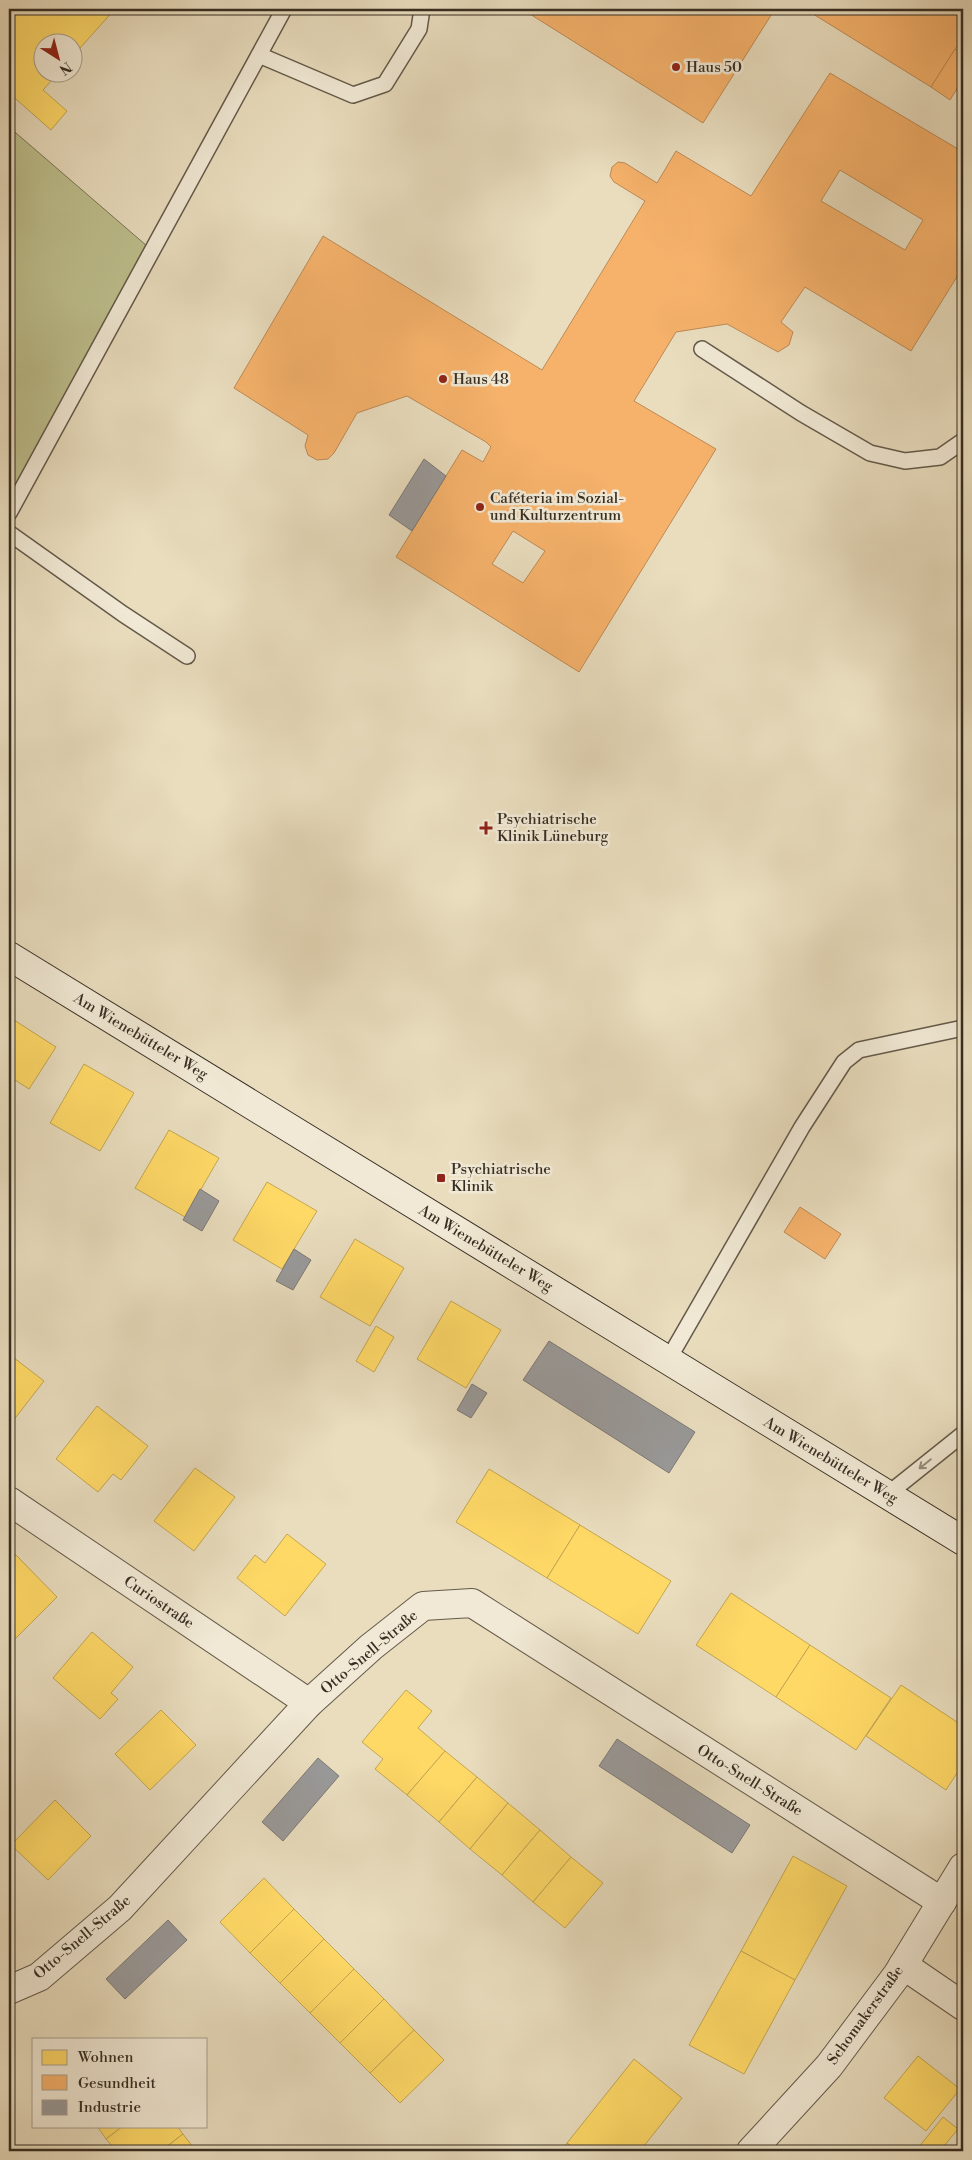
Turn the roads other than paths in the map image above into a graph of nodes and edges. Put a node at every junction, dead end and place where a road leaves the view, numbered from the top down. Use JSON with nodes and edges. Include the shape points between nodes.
{"nodes":[{"id":1,"x":284,"y":9,"type":"edge"},
{"id":2,"x":422,"y":9,"type":"edge"},
{"id":3,"x":259,"y":55,"type":"junction"},
{"id":4,"x":702,"y":349,"type":"dead end"},
{"id":5,"x":963,"y":441,"type":"edge"},
{"id":6,"x":9,"y":512,"type":"edge"},
{"id":7,"x":9,"y":532,"type":"edge"},
{"id":8,"x":188,"y":656,"type":"dead end"},
{"id":9,"x":9,"y":956,"type":"edge"},
{"id":10,"x":963,"y":1028,"type":"edge"},
{"id":11,"x":668,"y":1360,"type":"junction"},
{"id":12,"x":963,"y":1434,"type":"edge"},
{"id":13,"x":888,"y":1494,"type":"junction"},
{"id":14,"x":9,"y":1501,"type":"edge"},
{"id":15,"x":963,"y":1541,"type":"edge"},
{"id":16,"x":309,"y":1703,"type":"junction"},
{"id":17,"x":963,"y":1867,"type":"edge"},
{"id":18,"x":942,"y":1902,"type":"junction"},
{"id":19,"x":903,"y":1965,"type":"junction"},
{"id":20,"x":9,"y":1990,"type":"edge"},
{"id":21,"x":963,"y":2006,"type":"edge"},
{"id":22,"x":751,"y":2151,"type":"edge"}],
"edges":[{"from":1,"to":3,"type":"lane"},
{"from":2,"to":3,"type":"lane","via":[[419,29],[385,84],[353,95]]},
{"from":3,"to":6,"type":"lane"},
{"from":4,"to":5,"type":"lane","via":[[870,453],[905,461],[940,457]]},
{"from":7,"to":8,"type":"lane"},
{"from":9,"to":11,"type":"street","name":"Am Wienebütteler Weg"},
{"from":10,"to":11,"type":"lane","via":[[859,1050],[844,1062],[733,1243]]},
{"from":11,"to":13,"type":"street","name":"Am Wienebütteler Weg"},
{"from":12,"to":13,"type":"lane","one_way":true},
{"from":13,"to":15,"type":"street","name":"Am Wienebütteler Weg"},
{"from":14,"to":16,"type":"street","name":"Curiostraße"},
{"from":16,"to":18,"type":"street","name":"Otto-Snell-Straße","via":[[371,1646],[423,1606],[472,1603]]},
{"from":16,"to":20,"type":"street","name":"Otto-Snell-Straße","via":[[120,1908],[39,1977]]},
{"from":17,"to":18,"type":"street","name":"Schomakerstraße"},
{"from":18,"to":19,"type":"street","name":"Schomakerstraße"},
{"from":19,"to":21,"type":"street"},
{"from":19,"to":22,"type":"street","name":"Schomakerstraße","via":[[829,2066]]}]}
